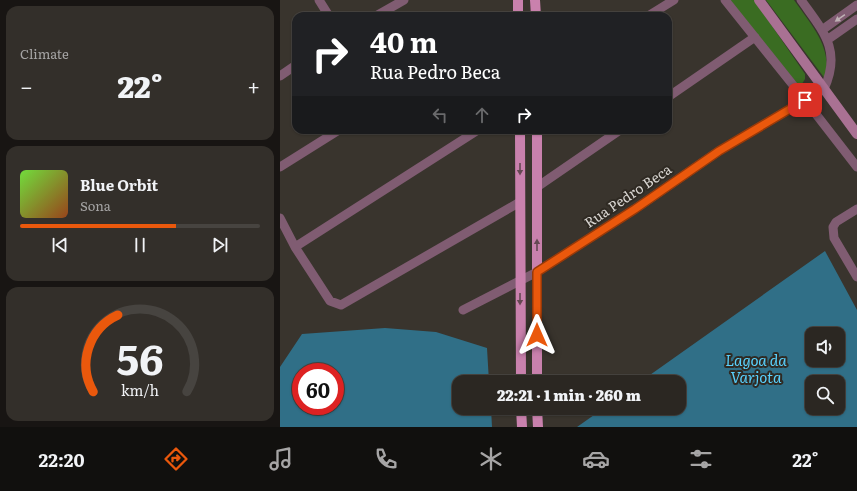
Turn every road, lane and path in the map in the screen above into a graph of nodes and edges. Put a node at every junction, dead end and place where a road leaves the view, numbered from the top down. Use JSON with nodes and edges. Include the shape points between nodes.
{"nodes":[{"id":1,"x":318,"y":0,"type":"edge"},
{"id":2,"x":404,"y":0,"type":"edge"},
{"id":3,"x":518,"y":0,"type":"edge"},
{"id":4,"x":535,"y":0,"type":"edge"},
{"id":5,"x":674,"y":0,"type":"edge"},
{"id":6,"x":725,"y":0,"type":"edge"},
{"id":7,"x":759,"y":0,"type":"edge"},
{"id":8,"x":800,"y":0,"type":"edge"},
{"id":9,"x":857,"y":5,"type":"edge"},
{"id":10,"x":326,"y":12,"type":"edge"},
{"id":11,"x":383,"y":12,"type":"edge"},
{"id":12,"x":516,"y":12,"type":"edge"},
{"id":13,"x":536,"y":12,"type":"edge"},
{"id":14,"x":654,"y":12,"type":"edge"},
{"id":15,"x":857,"y":19,"type":"edge"},
{"id":16,"x":822,"y":30,"type":"junction"},
{"id":17,"x":755,"y":37,"type":"junction"},
{"id":18,"x":827,"y":40,"type":"junction"},
{"id":19,"x":292,"y":68,"type":"edge"},
{"id":20,"x":280,"y":76,"type":"edge"},
{"id":21,"x":824,"y":90,"type":"junction"},
{"id":22,"x":672,"y":93,"type":"edge"},
{"id":23,"x":805,"y":100,"type":"junction"},
{"id":24,"x":333,"y":134,"type":"edge"},
{"id":25,"x":472,"y":134,"type":"edge"},
{"id":26,"x":520,"y":134,"type":"edge"},
{"id":27,"x":537,"y":134,"type":"edge"},
{"id":28,"x":614,"y":134,"type":"edge"},
{"id":29,"x":857,"y":134,"type":"edge"},
{"id":30,"x":280,"y":167,"type":"edge"},
{"id":31,"x":857,"y":167,"type":"edge"},
{"id":32,"x":537,"y":187,"type":"junction"},
{"id":33,"x":520,"y":202,"type":"junction"},
{"id":34,"x":857,"y":209,"type":"edge"},
{"id":35,"x":280,"y":218,"type":"edge"},
{"id":36,"x":295,"y":247,"type":"junction"},
{"id":37,"x":537,"y":272,"type":"junction"},
{"id":38,"x":857,"y":276,"type":"edge"},
{"id":39,"x":520,"y":280,"type":"junction"},
{"id":40,"x":463,"y":310,"type":"dead end"},
{"id":41,"x":521,"y":375,"type":"edge"},
{"id":42,"x":537,"y":375,"type":"edge"},
{"id":43,"x":521,"y":415,"type":"edge"},
{"id":44,"x":537,"y":415,"type":"edge"},
{"id":45,"x":522,"y":427,"type":"edge"},
{"id":46,"x":538,"y":427,"type":"edge"}],
"edges":[{"from":1,"to":10,"type":"street"},
{"from":2,"to":11,"type":"street"},
{"from":3,"to":12,"type":"main road"},
{"from":4,"to":13,"type":"main road"},
{"from":5,"to":14,"type":"street"},
{"from":6,"to":17,"type":"street"},
{"from":7,"to":21,"type":"main road"},
{"from":8,"to":16,"type":"street"},
{"from":9,"to":16,"type":"street","one_way":true},
{"from":15,"to":18,"type":"street"},
{"from":16,"to":18,"type":"street"},
{"from":17,"to":22,"type":"street"},
{"from":17,"to":23,"type":"street"},
{"from":18,"to":21,"type":"street","via":[[833,66]]},
{"from":19,"to":20,"type":"street"},
{"from":21,"to":23,"type":"street","name":"Rua Pedro Beca"},
{"from":21,"to":29,"type":"main road"},
{"from":23,"to":31,"type":"street"},
{"from":23,"to":37,"type":"street","name":"Rua Pedro Beca","via":[[719,151]]},
{"from":24,"to":30,"type":"street"},
{"from":25,"to":36,"type":"street"},
{"from":26,"to":33,"type":"main road","one_way":true},
{"from":27,"to":32,"type":"main road"},
{"from":28,"to":32,"type":"street"},
{"from":37,"to":32,"type":"main road","one_way":true},
{"from":33,"to":36,"type":"street","via":[[341,305],[330,301]]},
{"from":33,"to":39,"type":"main road"},
{"from":34,"to":38,"type":"street","via":[[836,222],[833,227],[834,238]]},
{"from":35,"to":36,"type":"street"},
{"from":37,"to":39,"type":"street","name":"Rua Pedro Beca"},
{"from":37,"to":42,"type":"main road"},
{"from":39,"to":40,"type":"street","name":"Rua Pedro Beca"},
{"from":39,"to":41,"type":"main road","one_way":true},
{"from":43,"to":45,"type":"main road"},
{"from":44,"to":46,"type":"main road"}]}
